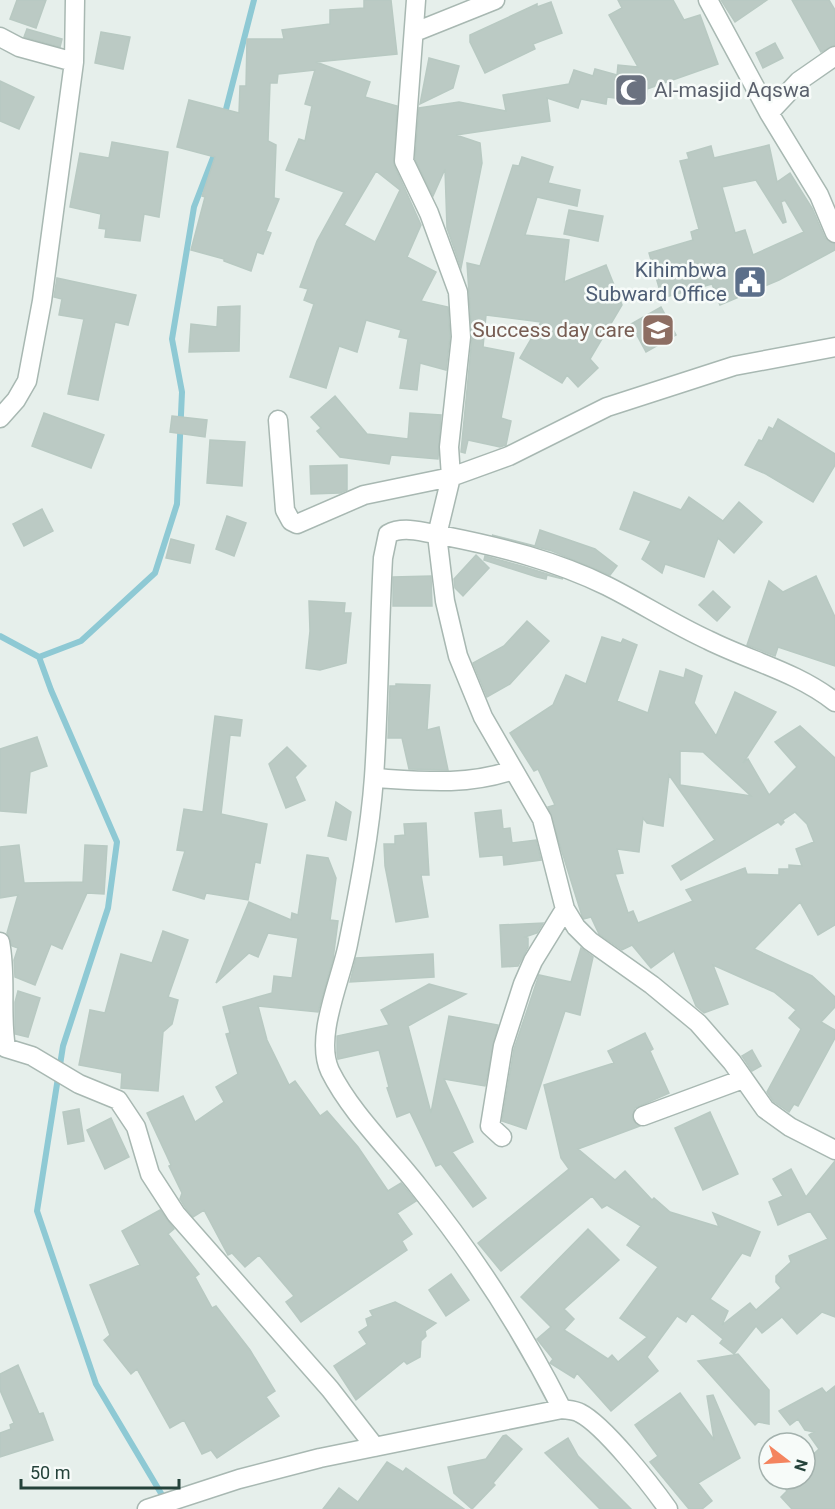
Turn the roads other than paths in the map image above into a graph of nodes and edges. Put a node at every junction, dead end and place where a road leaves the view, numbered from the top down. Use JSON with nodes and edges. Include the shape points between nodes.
{"nodes":[{"id":1,"x":75,"y":0,"type":"edge"},
{"id":2,"x":416,"y":0,"type":"edge"},
{"id":3,"x":495,"y":0,"type":"edge"},
{"id":4,"x":708,"y":0,"type":"edge"},
{"id":5,"x":415,"y":32,"type":"junction"},
{"id":6,"x":0,"y":37,"type":"edge"},
{"id":7,"x":835,"y":56,"type":"edge"},
{"id":8,"x":74,"y":62,"type":"junction"},
{"id":9,"x":769,"y":113,"type":"junction"},
{"id":10,"x":835,"y":233,"type":"edge"},
{"id":11,"x":835,"y":347,"type":"edge"},
{"id":12,"x":0,"y":418,"type":"edge"},
{"id":13,"x":278,"y":420,"type":"dead end"},
{"id":14,"x":451,"y":477,"type":"junction"},
{"id":15,"x":437,"y":535,"type":"junction"},
{"id":16,"x":835,"y":702,"type":"edge"},
{"id":17,"x":513,"y":770,"type":"junction"},
{"id":18,"x":374,"y":778,"type":"junction"},
{"id":19,"x":565,"y":909,"type":"junction"},
{"id":20,"x":0,"y":942,"type":"edge"},
{"id":21,"x":743,"y":1079,"type":"junction"},
{"id":22,"x":643,"y":1116,"type":"dead end"},
{"id":23,"x":502,"y":1137,"type":"dead end"},
{"id":24,"x":835,"y":1150,"type":"edge"},
{"id":25,"x":562,"y":1409,"type":"junction"},
{"id":26,"x":375,"y":1447,"type":"junction"},
{"id":27,"x":147,"y":1509,"type":"edge"},
{"id":28,"x":668,"y":1509,"type":"edge"}],
"edges":[{"from":1,"to":8,"type":"street"},
{"from":2,"to":5,"type":"street"},
{"from":3,"to":5,"type":"street"},
{"from":4,"to":9,"type":"street"},
{"from":5,"to":14,"type":"street","via":[[404,160],[429,213],[458,292],[460,337],[449,447]]},
{"from":6,"to":8,"type":"street","via":[[19,47]]},
{"from":7,"to":9,"type":"street","via":[[799,81]]},
{"from":8,"to":12,"type":"street","via":[[49,256],[27,381]]},
{"from":9,"to":10,"type":"street","via":[[819,195]]},
{"from":11,"to":14,"type":"street","via":[[734,366],[607,407],[509,456]]},
{"from":13,"to":14,"type":"street","via":[[285,510],[297,524],[364,495]]},
{"from":14,"to":15,"type":"street"},
{"from":15,"to":16,"type":"street","via":[[535,558],[606,586],[706,640],[816,687]]},
{"from":15,"to":17,"type":"street","via":[[445,601],[458,656],[483,717]]},
{"from":15,"to":18,"type":"street","via":[[398,528],[388,534],[385,544]]},
{"from":17,"to":18,"type":"street","via":[[461,782]]},
{"from":17,"to":19,"type":"street","via":[[542,819]]},
{"from":18,"to":25,"type":"street","via":[[349,940],[325,1035],[325,1054],[330,1070],[377,1136],[505,1306]]},
{"from":19,"to":21,"type":"street","via":[[590,941],[698,1023]]},
{"from":19,"to":23,"type":"street","via":[[533,961],[503,1046],[490,1126]]},
{"from":20,"to":26,"type":"street","via":[[6,1048],[32,1056],[80,1084],[118,1100],[136,1127],[150,1174],[176,1214],[330,1389]]},
{"from":21,"to":22,"type":"street"},
{"from":21,"to":24,"type":"street","via":[[765,1109]]},
{"from":25,"to":26,"type":"street"},
{"from":25,"to":28,"type":"street","via":[[579,1412],[592,1421],[650,1483]]},
{"from":26,"to":27,"type":"street","via":[[249,1476]]}]}
